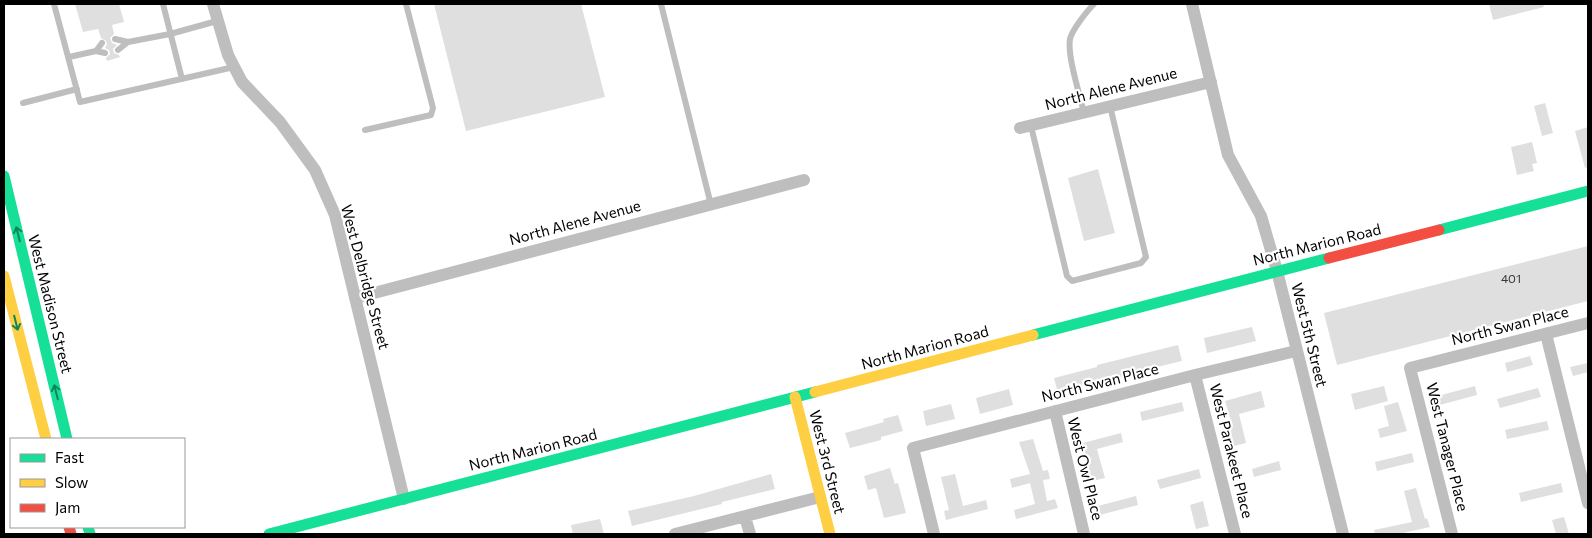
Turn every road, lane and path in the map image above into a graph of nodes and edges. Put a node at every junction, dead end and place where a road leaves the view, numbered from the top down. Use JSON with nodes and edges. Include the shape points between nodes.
{"nodes":[{"id":1,"x":54,"y":4,"type":"edge"},
{"id":2,"x":163,"y":4,"type":"edge"},
{"id":3,"x":213,"y":4,"type":"edge"},
{"id":4,"x":406,"y":4,"type":"edge"},
{"id":5,"x":661,"y":4,"type":"edge"},
{"id":6,"x":1094,"y":4,"type":"edge"},
{"id":7,"x":1192,"y":4,"type":"edge"},
{"id":8,"x":217,"y":21,"type":"junction"},
{"id":9,"x":170,"y":34,"type":"junction"},
{"id":10,"x":115,"y":39,"type":"dead end"},
{"id":11,"x":128,"y":42,"type":"junction"},
{"id":12,"x":102,"y":43,"type":"dead end"},
{"id":13,"x":118,"y":50,"type":"dead end"},
{"id":14,"x":96,"y":51,"type":"junction"},
{"id":15,"x":105,"y":53,"type":"dead end"},
{"id":16,"x":68,"y":57,"type":"junction"},
{"id":17,"x":234,"y":67,"type":"junction"},
{"id":18,"x":182,"y":79,"type":"junction"},
{"id":19,"x":1211,"y":82,"type":"junction"},
{"id":20,"x":77,"y":89,"type":"junction"},
{"id":21,"x":23,"y":103,"type":"dead end"},
{"id":22,"x":1110,"y":106,"type":"junction"},
{"id":23,"x":1084,"y":112,"type":"junction"},
{"id":24,"x":1025,"y":127,"type":"joint"},
{"id":25,"x":366,"y":130,"type":"dead end"},
{"id":26,"x":4,"y":176,"type":"edge"},
{"id":27,"x":804,"y":180,"type":"dead end"},
{"id":28,"x":1588,"y":191,"type":"edge"},
{"id":29,"x":711,"y":204,"type":"junction"},
{"id":30,"x":1277,"y":271,"type":"junction"},
{"id":31,"x":4,"y":276,"type":"edge"},
{"id":32,"x":355,"y":298,"type":"junction"},
{"id":33,"x":1588,"y":323,"type":"edge"},
{"id":34,"x":1546,"y":334,"type":"junction"},
{"id":35,"x":1296,"y":351,"type":"junction"},
{"id":36,"x":1410,"y":368,"type":"joint"},
{"id":37,"x":1195,"y":375,"type":"junction"},
{"id":38,"x":796,"y":398,"type":"junction"},
{"id":39,"x":1054,"y":411,"type":"junction"},
{"id":40,"x":46,"y":438,"type":"edge"},
{"id":41,"x":67,"y":438,"type":"edge"},
{"id":42,"x":820,"y":497,"type":"junction"},
{"id":43,"x":404,"y":499,"type":"junction"},
{"id":44,"x":1588,"y":503,"type":"edge"},
{"id":45,"x":745,"y":516,"type":"junction"},
{"id":46,"x":269,"y":534,"type":"edge"},
{"id":47,"x":676,"y":534,"type":"edge"},
{"id":48,"x":750,"y":534,"type":"edge"},
{"id":49,"x":830,"y":534,"type":"edge"},
{"id":50,"x":934,"y":534,"type":"edge"},
{"id":51,"x":1084,"y":534,"type":"edge"},
{"id":52,"x":1235,"y":534,"type":"edge"},
{"id":53,"x":1343,"y":534,"type":"edge"},
{"id":54,"x":1452,"y":534,"type":"edge"}],
"edges":[{"from":1,"to":16,"type":"lane"},
{"from":2,"to":9,"type":"lane"},
{"from":3,"to":8,"type":"street","name":"West Delbridge Street"},
{"from":4,"to":25,"type":"lane","via":[[433,108],[431,115]]},
{"from":5,"to":29,"type":"lane"},
{"from":6,"to":23,"type":"lane","via":[[1070,39]]},
{"from":7,"to":19,"type":"street","name":"West 5th Street"},
{"from":8,"to":9,"type":"lane"},
{"from":8,"to":17,"type":"street","name":"West Delbridge Street"},
{"from":9,"to":11,"type":"lane"},
{"from":9,"to":18,"type":"lane"},
{"from":10,"to":11,"type":"lane"},
{"from":11,"to":13,"type":"lane"},
{"from":12,"to":14,"type":"lane"},
{"from":14,"to":15,"type":"lane"},
{"from":14,"to":16,"type":"lane"},
{"from":16,"to":20,"type":"lane"},
{"from":17,"to":18,"type":"lane"},
{"from":17,"to":32,"type":"street","name":"West Delbridge Street","via":[[242,82],[280,122],[315,170],[335,215]]},
{"from":18,"to":20,"type":"lane","via":[[80,102]]},
{"from":19,"to":22,"type":"street","name":"North Alene Avenue"},
{"from":19,"to":30,"type":"street","name":"West 5th Street","via":[[1228,155],[1261,216]]},
{"from":20,"to":21,"type":"lane"},
{"from":22,"to":23,"type":"street","name":"North Alene Avenue"},
{"from":22,"to":24,"type":"lane","via":[[1146,257],[1141,263],[1072,281],[1067,276]]},
{"from":23,"to":24,"type":"street","name":"North Alene Avenue"},
{"from":41,"to":26,"type":"main road","name":"West Madison Street","one_way":true},
{"from":27,"to":29,"type":"street","name":"North Alene Avenue"},
{"from":28,"to":30,"type":"main road","name":"North Marion Road"},
{"from":29,"to":32,"type":"street","name":"North Alene Avenue"},
{"from":30,"to":35,"type":"street","name":"West 5th Street"},
{"from":30,"to":38,"type":"main road","name":"North Marion Road"},
{"from":31,"to":40,"type":"main road","one_way":true},
{"from":32,"to":43,"type":"street","name":"West Delbridge Street"},
{"from":33,"to":34,"type":"street","name":"North Swan Place"},
{"from":34,"to":36,"type":"street","name":"North Swan Place"},
{"from":34,"to":44,"type":"street"},
{"from":35,"to":37,"type":"street","name":"North Swan Place"},
{"from":35,"to":53,"type":"street","name":"West 5th Street"},
{"from":36,"to":54,"type":"street","name":"West Tanager Place"},
{"from":37,"to":39,"type":"street","name":"North Swan Place"},
{"from":37,"to":52,"type":"street","name":"West Parakeet Place"},
{"from":38,"to":42,"type":"main road","name":"West 3rd Street"},
{"from":38,"to":43,"type":"main road","name":"North Marion Road"},
{"from":39,"to":50,"type":"street","name":"North Swan Place","via":[[913,448]]},
{"from":39,"to":51,"type":"street","name":"West Owl Place"},
{"from":42,"to":45,"type":"street"},
{"from":42,"to":49,"type":"main road","name":"West 3rd Street"},
{"from":43,"to":46,"type":"main road","name":"North Marion Road"},
{"from":45,"to":47,"type":"street"},
{"from":45,"to":48,"type":"street"}]}
